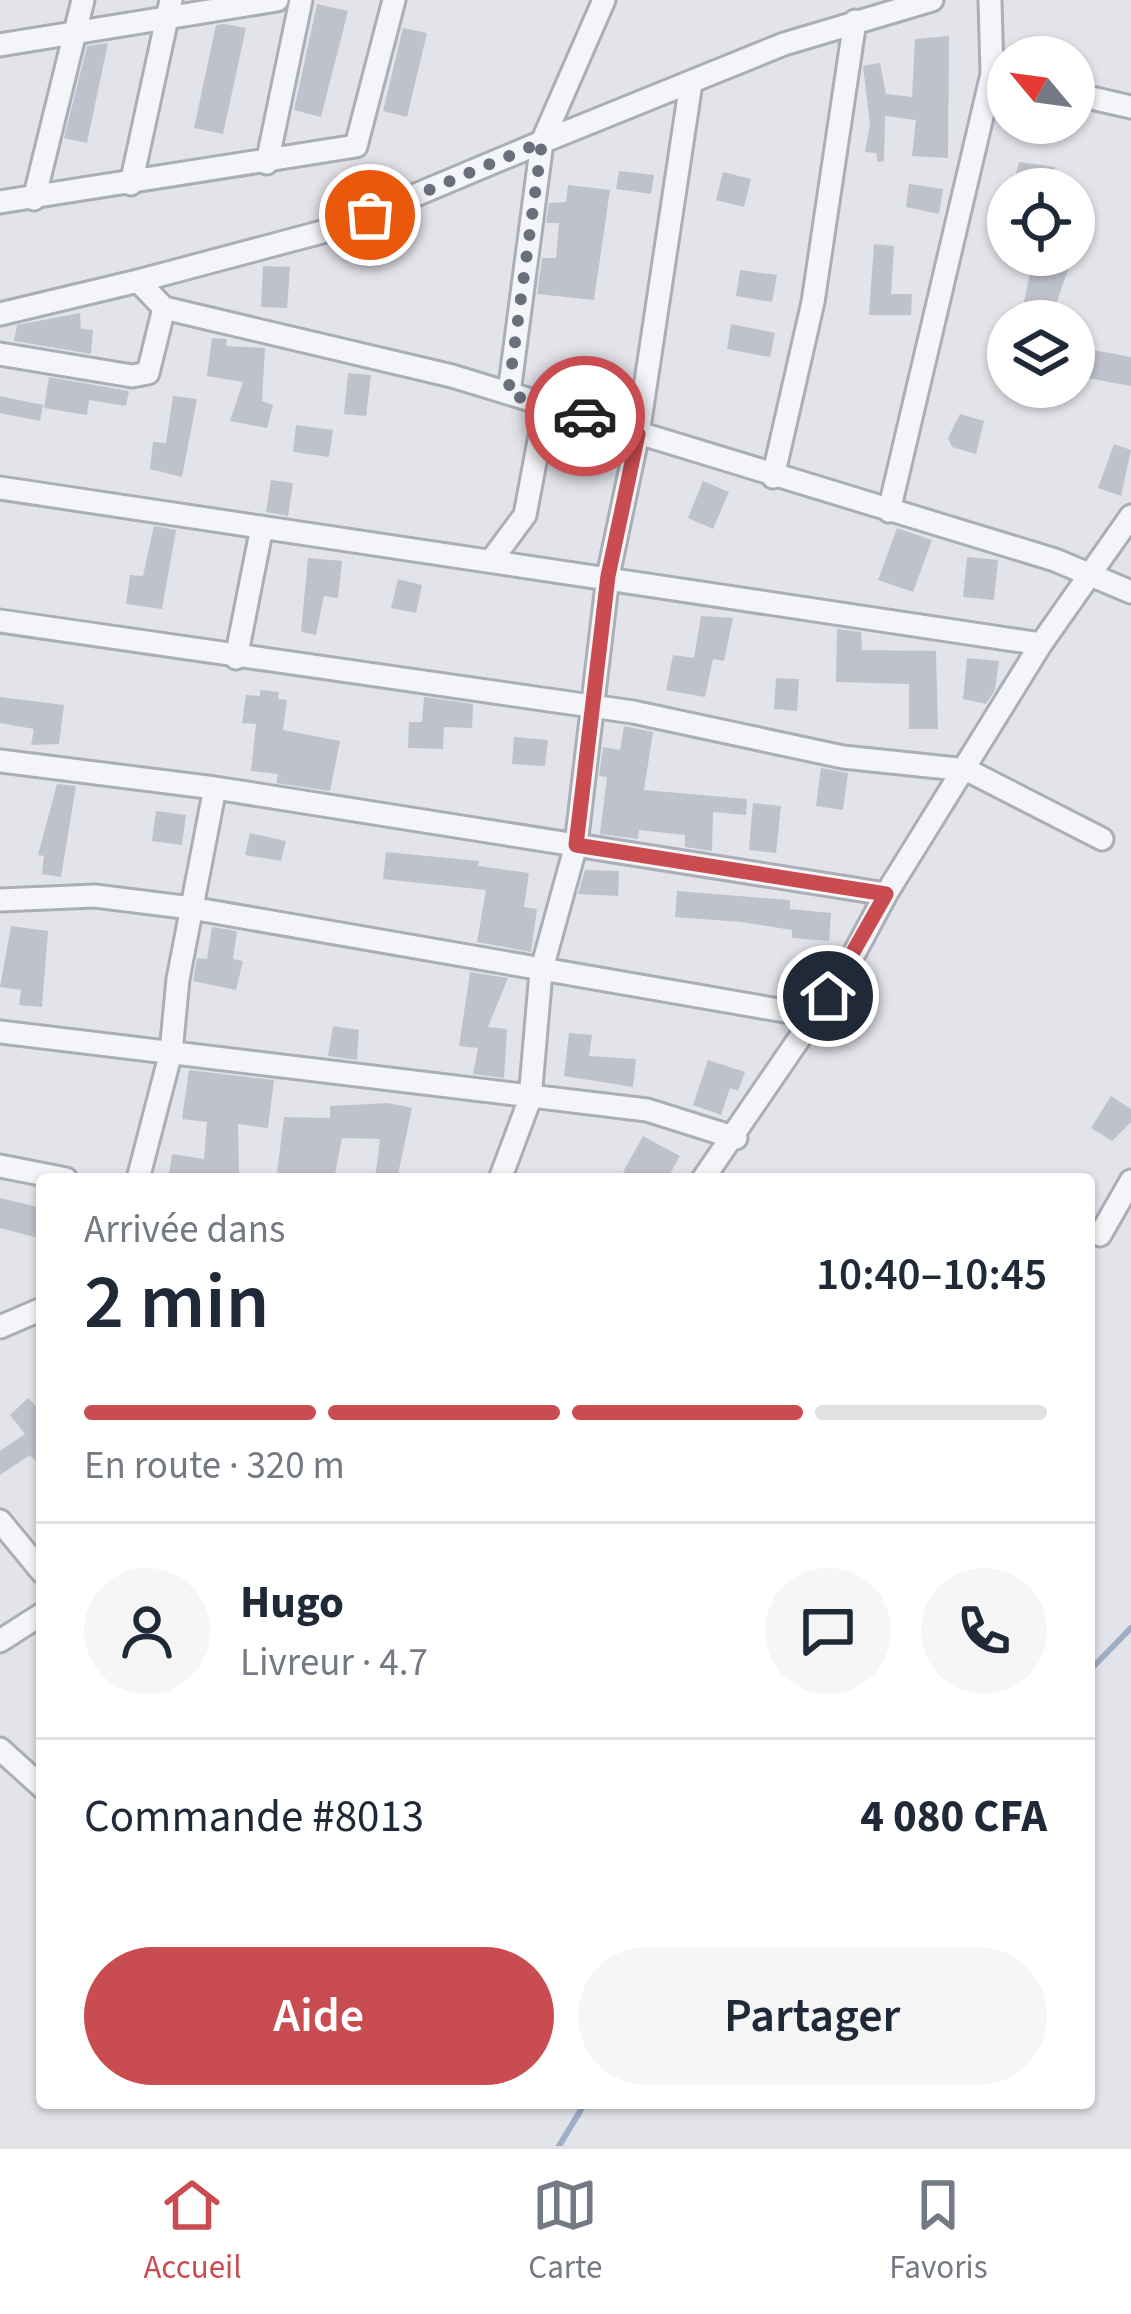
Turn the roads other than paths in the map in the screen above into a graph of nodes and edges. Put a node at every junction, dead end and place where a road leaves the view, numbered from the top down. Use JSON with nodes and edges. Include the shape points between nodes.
{"nodes":[{"id":1,"x":83,"y":0,"type":"edge"},
{"id":2,"x":277,"y":0,"type":"edge"},
{"id":3,"x":301,"y":0,"type":"edge"},
{"id":4,"x":394,"y":0,"type":"edge"},
{"id":5,"x":604,"y":0,"type":"edge"},
{"id":6,"x":932,"y":0,"type":"edge"},
{"id":7,"x":990,"y":0,"type":"edge"},
{"id":8,"x":169,"y":9,"type":"edge"},
{"id":9,"x":855,"y":21,"type":"junction"},
{"id":10,"x":74,"y":32,"type":"junction"},
{"id":11,"x":995,"y":36,"type":"edge"},
{"id":12,"x":0,"y":45,"type":"edge"},
{"id":13,"x":691,"y":83,"type":"junction"},
{"id":14,"x":1095,"y":99,"type":"edge"},
{"id":15,"x":1131,"y":107,"type":"edge"},
{"id":16,"x":987,"y":127,"type":"edge"},
{"id":17,"x":542,"y":142,"type":"junction"},
{"id":18,"x":267,"y":163,"type":"junction"},
{"id":19,"x":131,"y":184,"type":"junction"},
{"id":20,"x":34,"y":199,"type":"junction"},
{"id":21,"x":0,"y":202,"type":"edge"},
{"id":22,"x":138,"y":281,"type":"junction"},
{"id":23,"x":164,"y":308,"type":"junction"},
{"id":24,"x":0,"y":314,"type":"edge"},
{"id":25,"x":0,"y":354,"type":"edge"},
{"id":26,"x":508,"y":394,"type":"junction"},
{"id":27,"x":546,"y":404,"type":"junction"},
{"id":28,"x":638,"y":434,"type":"junction"},
{"id":29,"x":773,"y":477,"type":"junction"},
{"id":30,"x":0,"y":488,"type":"edge"},
{"id":31,"x":889,"y":511,"type":"junction"},
{"id":32,"x":1131,"y":516,"type":"edge"},
{"id":33,"x":262,"y":527,"type":"junction"},
{"id":34,"x":493,"y":558,"type":"junction"},
{"id":35,"x":1088,"y":574,"type":"junction"},
{"id":36,"x":608,"y":576,"type":"junction"},
{"id":37,"x":1131,"y":592,"type":"edge"},
{"id":38,"x":0,"y":621,"type":"edge"},
{"id":39,"x":1041,"y":644,"type":"junction"},
{"id":40,"x":236,"y":658,"type":"junction"},
{"id":41,"x":593,"y":708,"type":"junction"},
{"id":42,"x":0,"y":761,"type":"edge"},
{"id":43,"x":967,"y":770,"type":"junction"},
{"id":44,"x":215,"y":788,"type":"junction"},
{"id":45,"x":1102,"y":839,"type":"dead end"},
{"id":46,"x":576,"y":845,"type":"junction"},
{"id":47,"x":886,"y":894,"type":"junction"},
{"id":48,"x":0,"y":900,"type":"edge"},
{"id":49,"x":191,"y":908,"type":"junction"},
{"id":50,"x":541,"y":972,"type":"junction"},
{"id":51,"x":813,"y":1016,"type":"junction"},
{"id":52,"x":0,"y":1032,"type":"edge"},
{"id":53,"x":171,"y":1052,"type":"junction"},
{"id":54,"x":530,"y":1099,"type":"junction"},
{"id":55,"x":736,"y":1138,"type":"junction"},
{"id":56,"x":0,"y":1166,"type":"edge"},
{"id":57,"x":36,"y":1173,"type":"edge"},
{"id":58,"x":140,"y":1173,"type":"edge"},
{"id":59,"x":502,"y":1173,"type":"edge"},
{"id":60,"x":708,"y":1173,"type":"edge"},
{"id":61,"x":1131,"y":1180,"type":"edge"},
{"id":62,"x":1100,"y":1235,"type":"dead end"},
{"id":63,"x":36,"y":1312,"type":"edge"},
{"id":64,"x":0,"y":1327,"type":"edge"},
{"id":65,"x":0,"y":1521,"type":"edge"},
{"id":66,"x":36,"y":1565,"type":"edge"},
{"id":67,"x":36,"y":1620,"type":"edge"},
{"id":68,"x":0,"y":1641,"type":"edge"},
{"id":69,"x":0,"y":1749,"type":"edge"},
{"id":70,"x":36,"y":1782,"type":"edge"}],
"edges":[{"from":1,"to":10,"type":"street"},
{"from":2,"to":8,"type":"street"},
{"from":3,"to":18,"type":"street"},
{"from":4,"to":18,"type":"street","via":[[356,146]]},
{"from":5,"to":17,"type":"street"},
{"from":6,"to":9,"type":"street"},
{"from":7,"to":11,"type":"street"},
{"from":8,"to":10,"type":"street"},
{"from":8,"to":19,"type":"street"},
{"from":9,"to":13,"type":"street"},
{"from":9,"to":29,"type":"street","via":[[813,302]]},
{"from":10,"to":12,"type":"street"},
{"from":10,"to":20,"type":"street"},
{"from":13,"to":17,"type":"street"},
{"from":13,"to":28,"type":"street"},
{"from":14,"to":15,"type":"street"},
{"from":16,"to":31,"type":"street"},
{"from":17,"to":22,"type":"street","via":[[337,228]]},
{"from":17,"to":26,"type":"street"},
{"from":18,"to":19,"type":"street"},
{"from":19,"to":20,"type":"street"},
{"from":20,"to":21,"type":"street"},
{"from":22,"to":23,"type":"street"},
{"from":22,"to":24,"type":"street"},
{"from":23,"to":25,"type":"street","via":[[148,373]]},
{"from":23,"to":26,"type":"street"},
{"from":26,"to":27,"type":"street"},
{"from":27,"to":28,"type":"street"},
{"from":27,"to":34,"type":"street","via":[[525,515]]},
{"from":28,"to":29,"type":"street"},
{"from":28,"to":36,"type":"street"},
{"from":29,"to":31,"type":"street"},
{"from":30,"to":33,"type":"street"},
{"from":31,"to":35,"type":"street"},
{"from":32,"to":35,"type":"street"},
{"from":33,"to":34,"type":"street"},
{"from":33,"to":40,"type":"street"},
{"from":34,"to":36,"type":"street"},
{"from":35,"to":37,"type":"street"},
{"from":35,"to":39,"type":"street"},
{"from":36,"to":39,"type":"street"},
{"from":36,"to":41,"type":"street"},
{"from":38,"to":40,"type":"street"},
{"from":39,"to":43,"type":"street"},
{"from":40,"to":41,"type":"street"},
{"from":41,"to":43,"type":"street","via":[[843,757]]},
{"from":41,"to":46,"type":"street"},
{"from":42,"to":44,"type":"street"},
{"from":43,"to":45,"type":"street"},
{"from":43,"to":47,"type":"street"},
{"from":44,"to":46,"type":"street"},
{"from":44,"to":49,"type":"street"},
{"from":46,"to":47,"type":"street"},
{"from":46,"to":50,"type":"street"},
{"from":47,"to":51,"type":"street"},
{"from":48,"to":49,"type":"street","via":[[94,896]]},
{"from":49,"to":50,"type":"street"},
{"from":49,"to":53,"type":"street"},
{"from":50,"to":51,"type":"street"},
{"from":50,"to":54,"type":"street"},
{"from":51,"to":55,"type":"street"},
{"from":52,"to":53,"type":"street"},
{"from":53,"to":54,"type":"street"},
{"from":53,"to":58,"type":"street"},
{"from":54,"to":55,"type":"street","via":[[647,1110]]},
{"from":54,"to":59,"type":"street"},
{"from":55,"to":60,"type":"street"},
{"from":56,"to":57,"type":"street"},
{"from":61,"to":62,"type":"street"},
{"from":63,"to":64,"type":"street"},
{"from":65,"to":66,"type":"street"},
{"from":67,"to":68,"type":"street"},
{"from":69,"to":70,"type":"street"}]}
